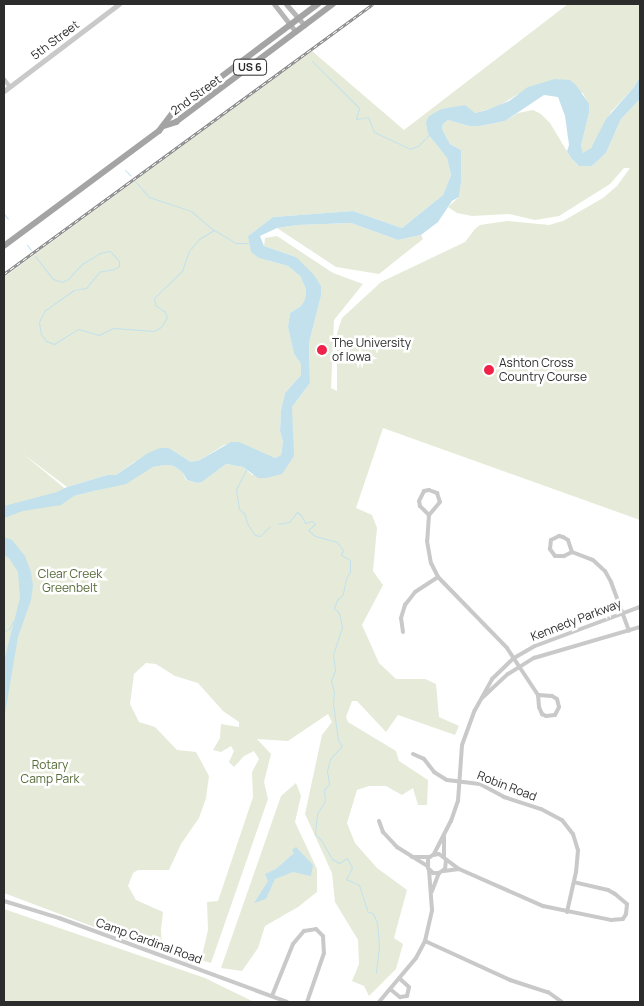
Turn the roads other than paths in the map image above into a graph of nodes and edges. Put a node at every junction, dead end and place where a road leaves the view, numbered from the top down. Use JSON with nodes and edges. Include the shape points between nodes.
{"nodes":[{"id":1,"x":119,"y":4,"type":"edge"},
{"id":2,"x":274,"y":4,"type":"edge"},
{"id":3,"x":286,"y":4,"type":"edge"},
{"id":4,"x":318,"y":4,"type":"edge"},
{"id":5,"x":332,"y":4,"type":"edge"},
{"id":6,"x":298,"y":18,"type":"junction"},
{"id":7,"x":290,"y":24,"type":"junction"},
{"id":8,"x":304,"y":25,"type":"junction"},
{"id":9,"x":295,"y":31,"type":"junction"},
{"id":10,"x":4,"y":79,"type":"edge"},
{"id":11,"x":10,"y":86,"type":"junction"},
{"id":12,"x":4,"y":91,"type":"edge"},
{"id":13,"x":164,"y":126,"type":"junction"},
{"id":14,"x":4,"y":246,"type":"edge"},
{"id":15,"x":429,"y":515,"type":"junction"},
{"id":16,"x":572,"y":552,"type":"junction"},
{"id":17,"x":438,"y":577,"type":"junction"},
{"id":18,"x":640,"y":607,"type":"edge"},
{"id":19,"x":623,"y":613,"type":"junction"},
{"id":20,"x":640,"y":627,"type":"edge"},
{"id":21,"x":629,"y":631,"type":"junction"},
{"id":22,"x":404,"y":632,"type":"dead end"},
{"id":23,"x":514,"y":658,"type":"junction"},
{"id":24,"x":519,"y":666,"type":"junction"},
{"id":25,"x":538,"y":695,"type":"junction"},
{"id":26,"x":480,"y":699,"type":"junction"},
{"id":27,"x":413,"y":754,"type":"dead end"},
{"id":28,"x":460,"y":782,"type":"junction"},
{"id":29,"x":379,"y":821,"type":"dead end"},
{"id":30,"x":444,"y":837,"type":"junction"},
{"id":31,"x":434,"y":854,"type":"junction"},
{"id":32,"x":412,"y":857,"type":"junction"},
{"id":33,"x":430,"y":857,"type":"junction"},
{"id":34,"x":445,"y":858,"type":"junction"},
{"id":35,"x":428,"y":868,"type":"junction"},
{"id":36,"x":459,"y":869,"type":"junction"},
{"id":37,"x":442,"y":872,"type":"junction"},
{"id":38,"x":574,"y":882,"type":"junction"},
{"id":39,"x":432,"y":891,"type":"junction"},
{"id":40,"x":4,"y":900,"type":"edge"},
{"id":41,"x":568,"y":912,"type":"junction"},
{"id":42,"x":425,"y":941,"type":"junction"},
{"id":43,"x":399,"y":978,"type":"junction"},
{"id":44,"x":390,"y":989,"type":"junction"},
{"id":45,"x":272,"y":996,"type":"junction"},
{"id":46,"x":287,"y":1002,"type":"edge"},
{"id":47,"x":307,"y":1002,"type":"edge"},
{"id":48,"x":379,"y":1002,"type":"edge"},
{"id":49,"x":562,"y":1002,"type":"edge"}],
"edges":[{"from":1,"to":11,"type":"street","name":"5th Street"},
{"from":2,"to":7,"type":"main road"},
{"from":3,"to":6,"type":"main road"},
{"from":4,"to":6,"type":"main road","name":"2nd Street","number":"US 6"},
{"from":5,"to":8,"type":"main road","name":"2nd Street","number":"US 6"},
{"from":6,"to":7,"type":"main road","name":"2nd Street","number":"US 6"},
{"from":6,"to":8,"type":"main road"},
{"from":7,"to":9,"type":"main road"},
{"from":7,"to":13,"type":"main road","name":"2nd Street","number":"US 6","via":[[172,114]]},
{"from":8,"to":9,"type":"main road","name":"2nd Street","number":"US 6"},
{"from":9,"to":13,"type":"main road","name":"2nd Street","number":"US 6","via":[[176,122]]},
{"from":10,"to":11,"type":"street"},
{"from":11,"to":12,"type":"street","name":"5th Street"},
{"from":13,"to":14,"type":"main road","name":"2nd Street","number":"US 6"},
{"from":15,"to":15,"type":"street","via":[[419,501],[424,491],[429,490],[437,493],[440,502]]},
{"from":15,"to":17,"type":"street","via":[[428,548]]},
{"from":16,"to":16,"type":"street","via":[[555,556],[550,549],[551,540],[563,537],[568,540]]},
{"from":16,"to":19,"type":"street","via":[[593,560],[605,571]]},
{"from":17,"to":22,"type":"street","via":[[415,592],[405,605],[401,618]]},
{"from":17,"to":23,"type":"street","via":[[490,628]]},
{"from":18,"to":19,"type":"street","name":"Kennedy Parkway"},
{"from":19,"to":21,"type":"street"},
{"from":19,"to":23,"type":"street","name":"Kennedy Parkway","via":[[551,639]]},
{"from":20,"to":21,"type":"street","name":"Kennedy Parkway"},
{"from":21,"to":24,"type":"street","name":"Kennedy Parkway","via":[[544,654]]},
{"from":23,"to":24,"type":"street"},
{"from":23,"to":26,"type":"street","name":"Kennedy Parkway","via":[[492,679]]},
{"from":24,"to":25,"type":"street"},
{"from":24,"to":26,"type":"street","name":"Kennedy Parkway"},
{"from":25,"to":25,"type":"street","via":[[542,714],[555,715],[559,707],[557,699]]},
{"from":26,"to":28,"type":"street","name":"Kennedy Parkway","via":[[462,745]]},
{"from":27,"to":28,"type":"street","name":"Robin Road","via":[[424,759],[442,778]]},
{"from":28,"to":30,"type":"street","name":"Kennedy Parkway","via":[[455,812]]},
{"from":28,"to":38,"type":"street","name":"Robin Road","via":[[480,784],[562,820],[573,834],[578,850]]},
{"from":29,"to":32,"type":"street","via":[[383,832]]},
{"from":30,"to":31,"type":"street","name":"Kennedy Parkway"},
{"from":30,"to":34,"type":"street","name":"Kennedy Parkway"},
{"from":31,"to":33,"type":"street"},
{"from":31,"to":34,"type":"street"},
{"from":32,"to":33,"type":"street"},
{"from":32,"to":35,"type":"street"},
{"from":33,"to":35,"type":"street"},
{"from":34,"to":36,"type":"street"},
{"from":34,"to":37,"type":"street","name":"Kennedy Parkway"},
{"from":35,"to":37,"type":"street"},
{"from":35,"to":39,"type":"street"},
{"from":36,"to":37,"type":"street"},
{"from":36,"to":41,"type":"street","via":[[531,902]]},
{"from":37,"to":39,"type":"street"},
{"from":38,"to":41,"type":"street","name":"Robin Road"},
{"from":38,"to":41,"type":"street","via":[[608,890],[624,900],[628,910],[618,920]]},
{"from":39,"to":42,"type":"street","via":[[432,910]]},
{"from":40,"to":45,"type":"street","name":"Camp Cardinal Road"},
{"from":42,"to":43,"type":"street"},
{"from":42,"to":49,"type":"street","via":[[519,984],[548,992]]},
{"from":43,"to":44,"type":"street"},
{"from":43,"to":44,"type":"street","via":[[409,987],[408,996],[400,997]]},
{"from":44,"to":48,"type":"street"},
{"from":45,"to":46,"type":"street","name":"Camp Cardinal Road"},
{"from":45,"to":47,"type":"street","via":[[293,944],[304,931],[316,929],[323,936],[324,954]]}]}
